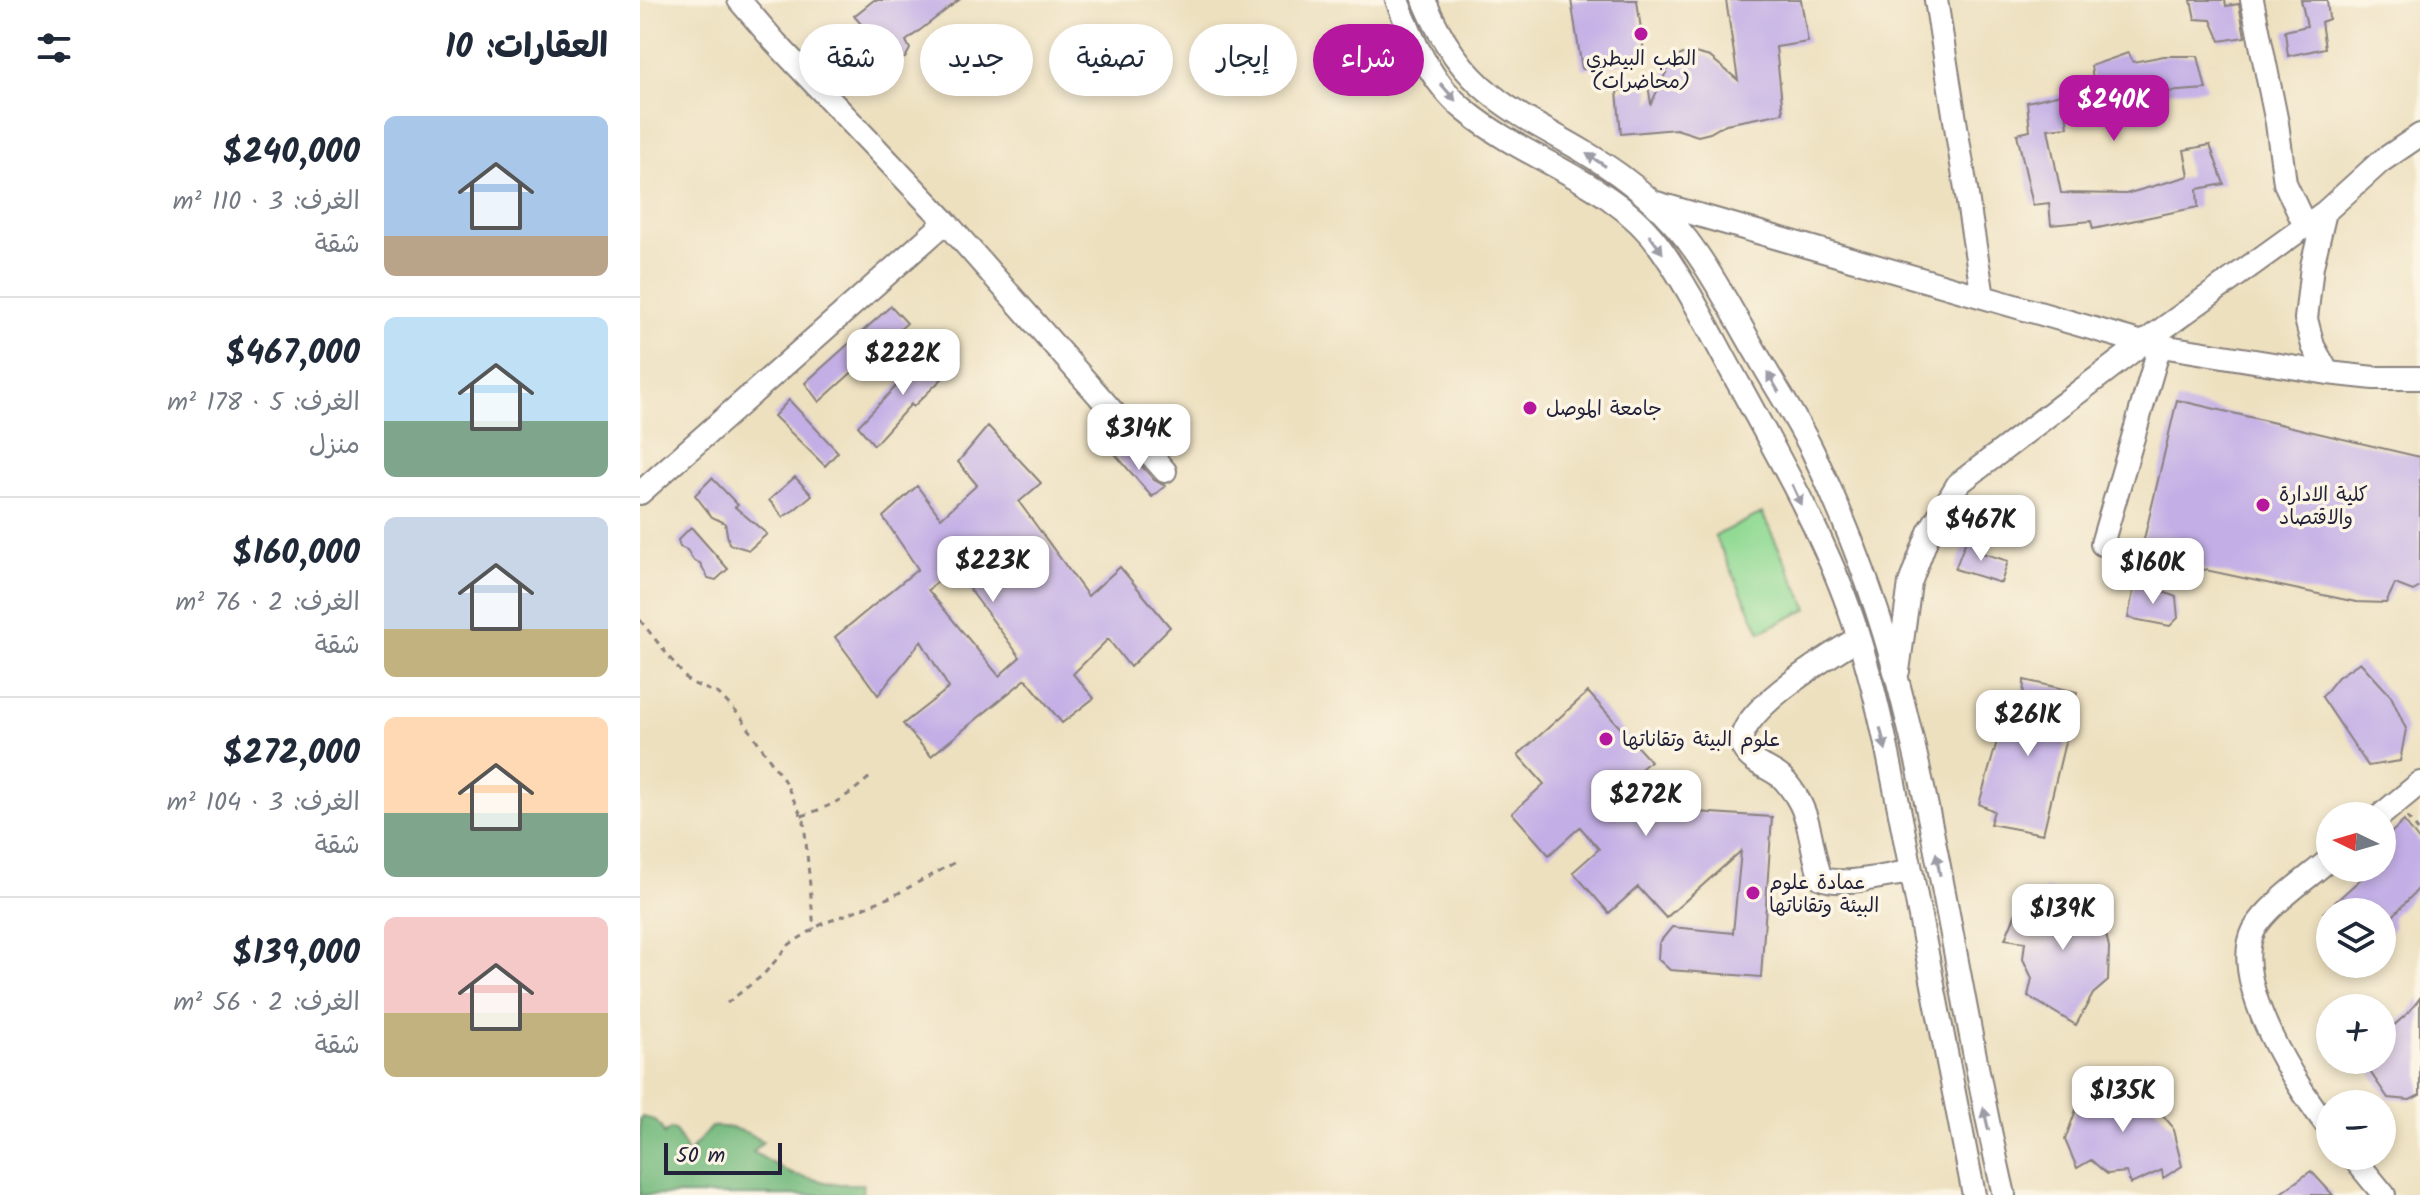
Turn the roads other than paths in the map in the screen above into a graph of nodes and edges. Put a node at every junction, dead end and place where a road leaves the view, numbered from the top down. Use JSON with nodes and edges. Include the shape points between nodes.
{"nodes":[{"id":1,"x":739,"y":0,"type":"edge"},
{"id":2,"x":1397,"y":0,"type":"edge"},
{"id":3,"x":1424,"y":0,"type":"edge"},
{"id":4,"x":1936,"y":0,"type":"edge"},
{"id":5,"x":2252,"y":0,"type":"edge"},
{"id":6,"x":2420,"y":135,"type":"edge"},
{"id":7,"x":1652,"y":201,"type":"junction"},
{"id":8,"x":2325,"y":212,"type":"junction"},
{"id":9,"x":946,"y":222,"type":"junction"},
{"id":10,"x":2305,"y":226,"type":"junction"},
{"id":11,"x":1983,"y":297,"type":"junction"},
{"id":12,"x":2152,"y":344,"type":"junction"},
{"id":13,"x":2328,"y":373,"type":"junction"},
{"id":14,"x":2420,"y":378,"type":"edge"},
{"id":15,"x":1812,"y":451,"type":"junction"},
{"id":16,"x":1783,"y":465,"type":"junction"},
{"id":17,"x":1165,"y":471,"type":"dead end"},
{"id":18,"x":640,"y":493,"type":"edge"},
{"id":19,"x":2102,"y":544,"type":"dead end"},
{"id":20,"x":1910,"y":583,"type":"junction"},
{"id":21,"x":1870,"y":592,"type":"junction"},
{"id":22,"x":1858,"y":638,"type":"junction"},
{"id":23,"x":1897,"y":677,"type":"junction"},
{"id":24,"x":1871,"y":688,"type":"junction"},
{"id":25,"x":2420,"y":783,"type":"edge"},
{"id":26,"x":2396,"y":803,"type":"edge"},
{"id":27,"x":2316,"y":871,"type":"edge"},
{"id":28,"x":1911,"y":872,"type":"junction"},
{"id":29,"x":2316,"y":1109,"type":"edge"},
{"id":30,"x":2363,"y":1170,"type":"edge"},
{"id":31,"x":1974,"y":1195,"type":"edge"},
{"id":32,"x":2004,"y":1195,"type":"edge"},
{"id":33,"x":2384,"y":1195,"type":"edge"}],
"edges":[{"from":1,"to":9,"type":"street"},
{"from":2,"to":16,"type":"street","one_way":true,"via":[[1431,71],[1464,110],[1601,192],[1645,228],[1679,277]]},
{"from":7,"to":3,"type":"street","one_way":true,"via":[[1620,175],[1492,96],[1449,48]]},
{"from":4,"to":11,"type":"street"},
{"from":5,"to":10,"type":"street","via":[[2285,183]]},
{"from":6,"to":8,"type":"street","via":[[2380,162]]},
{"from":7,"to":11,"type":"street"},
{"from":15,"to":7,"type":"street","one_way":true,"via":[[1709,270]]},
{"from":8,"to":10,"type":"street"},
{"from":8,"to":13,"type":"street","via":[[2306,319]]},
{"from":9,"to":17,"type":"street"},
{"from":9,"to":18,"type":"street"},
{"from":10,"to":12,"type":"street"},
{"from":11,"to":12,"type":"street"},
{"from":12,"to":13,"type":"street"},
{"from":12,"to":19,"type":"street"},
{"from":12,"to":20,"type":"street","via":[[1958,484],[1929,532]]},
{"from":13,"to":14,"type":"street"},
{"from":15,"to":16,"type":"street"},
{"from":15,"to":21,"type":"street"},
{"from":16,"to":22,"type":"street","one_way":true},
{"from":20,"to":21,"type":"street","via":[[1887,595]]},
{"from":20,"to":23,"type":"street"},
{"from":21,"to":23,"type":"street"},
{"from":22,"to":24,"type":"street"},
{"from":22,"to":28,"type":"street","via":[[1753,715],[1741,744],[1749,757],[1784,779],[1799,800],[1821,878],[1846,881]]},
{"from":23,"to":24,"type":"street"},
{"from":32,"to":23,"type":"street","one_way":true,"via":[[1926,796]]},
{"from":24,"to":28,"type":"street","one_way":true},
{"from":25,"to":26,"type":"street"},
{"from":27,"to":29,"type":"street","via":[[2265,914],[2253,932],[2249,953],[2250,979],[2286,1067]]},
{"from":28,"to":31,"type":"street"},
{"from":30,"to":33,"type":"street"}]}
